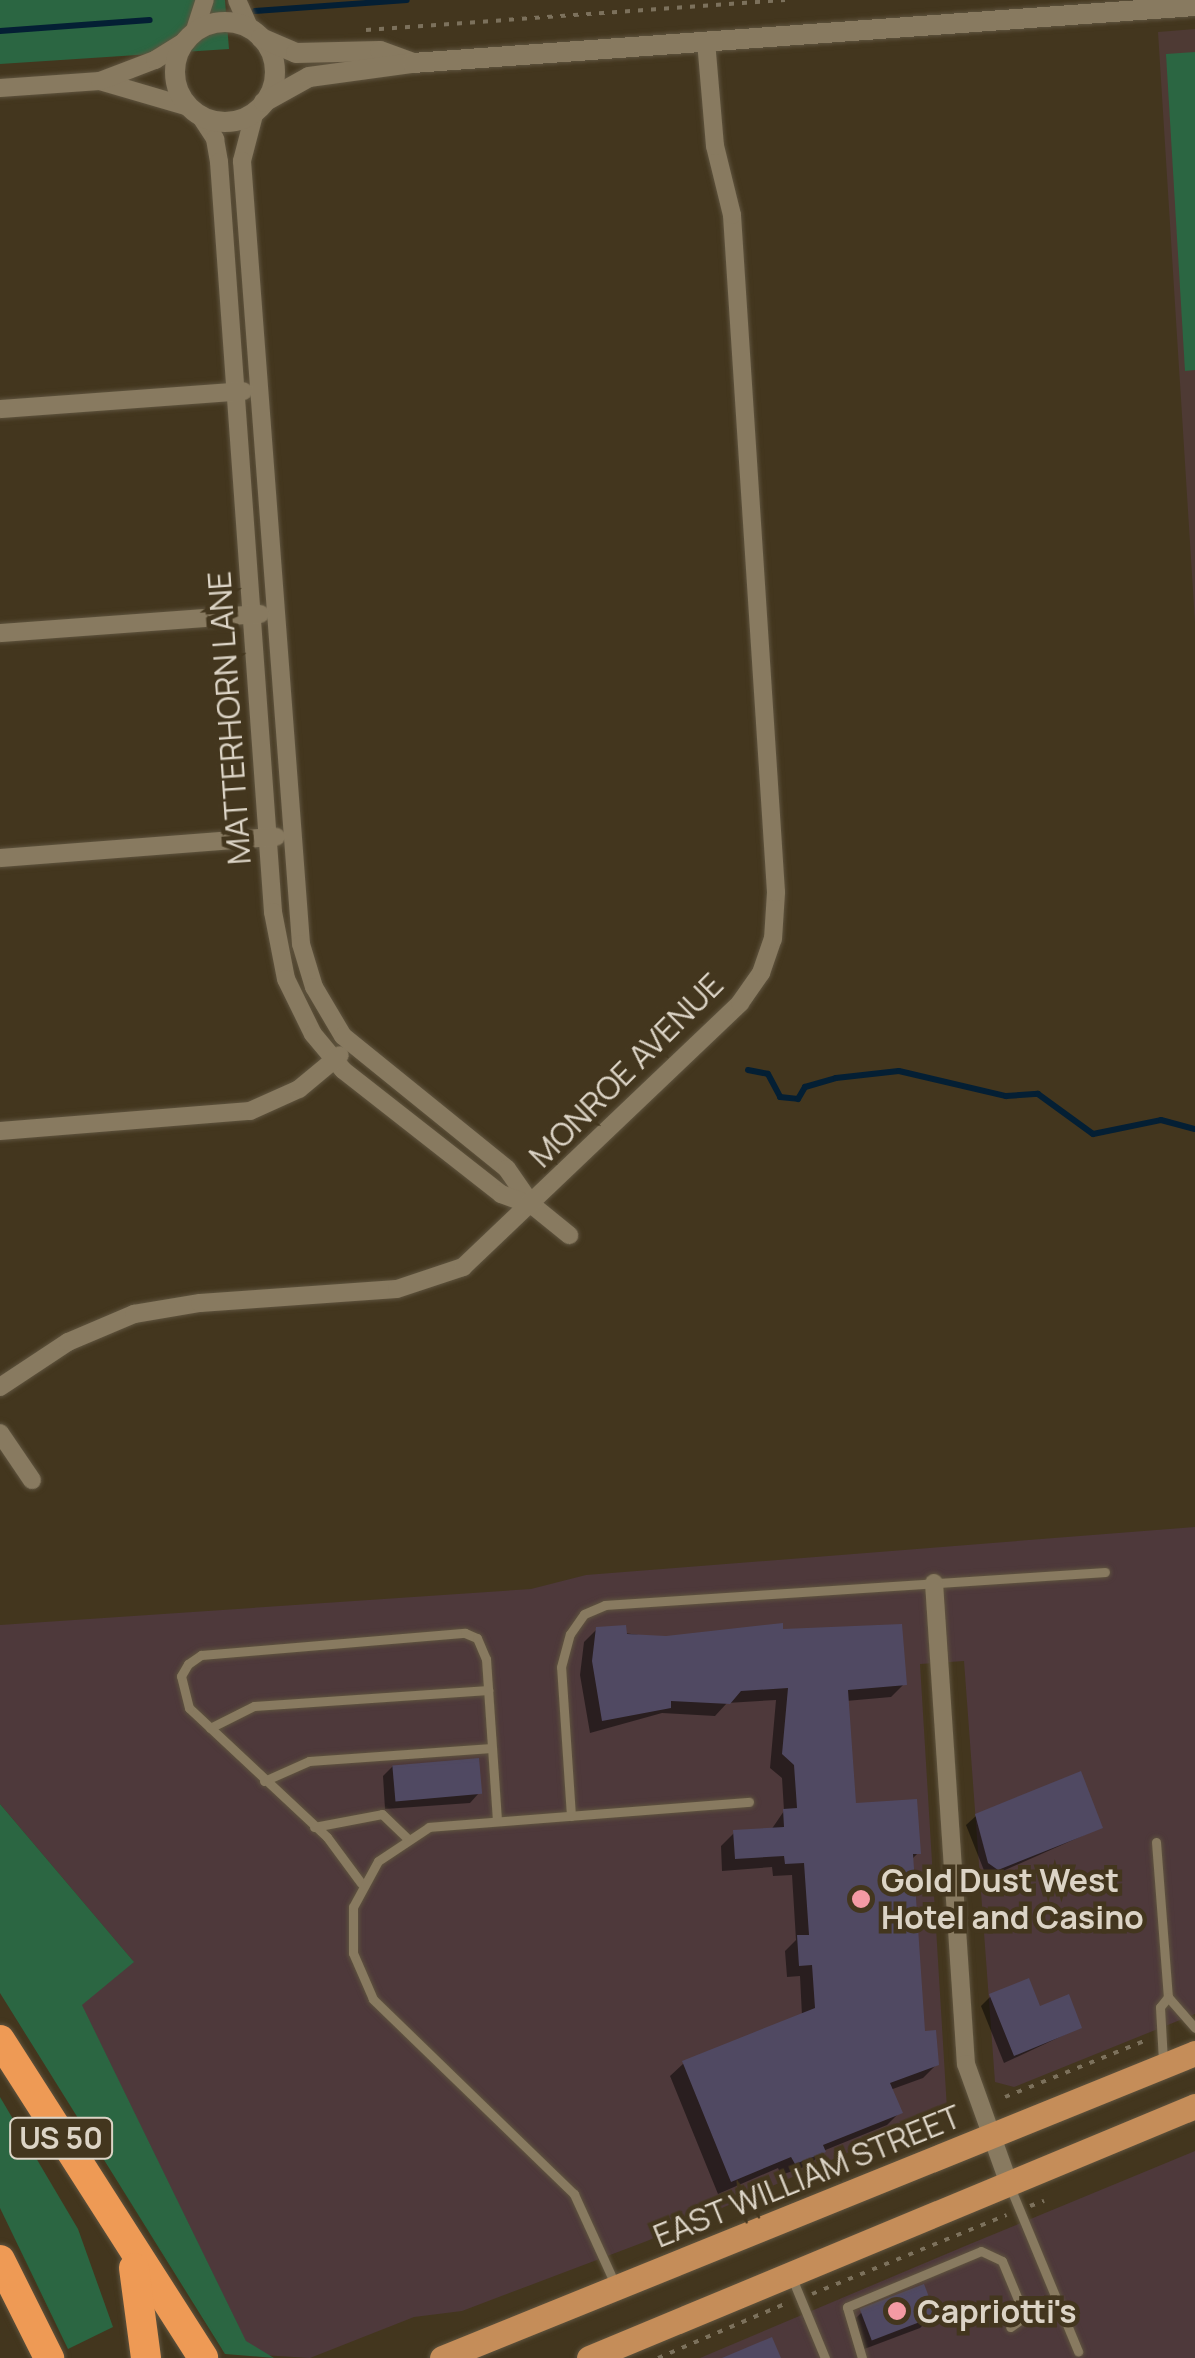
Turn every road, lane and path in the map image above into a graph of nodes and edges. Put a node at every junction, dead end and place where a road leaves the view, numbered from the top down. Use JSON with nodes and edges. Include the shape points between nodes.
{"nodes":[{"id":1,"x":205,"y":0,"type":"edge"},
{"id":2,"x":237,"y":0,"type":"edge"},
{"id":3,"x":785,"y":0,"type":"edge"},
{"id":4,"x":1195,"y":6,"type":"edge"},
{"id":5,"x":352,"y":31,"type":"dead end"},
{"id":6,"x":255,"y":33,"type":"junction"},
{"id":7,"x":190,"y":37,"type":"junction"},
{"id":8,"x":706,"y":42,"type":"junction"},
{"id":9,"x":413,"y":63,"type":"junction"},
{"id":10,"x":100,"y":80,"type":"junction"},
{"id":11,"x":0,"y":88,"type":"edge"},
{"id":12,"x":260,"y":106,"type":"junction"},
{"id":13,"x":194,"y":111,"type":"junction"},
{"id":14,"x":259,"y":390,"type":"junction"},
{"id":15,"x":236,"y":392,"type":"junction"},
{"id":16,"x":0,"y":409,"type":"edge"},
{"id":17,"x":275,"y":613,"type":"junction"},
{"id":18,"x":252,"y":615,"type":"junction"},
{"id":19,"x":0,"y":633,"type":"edge"},
{"id":20,"x":292,"y":836,"type":"junction"},
{"id":21,"x":268,"y":838,"type":"junction"},
{"id":22,"x":0,"y":858,"type":"edge"},
{"id":23,"x":352,"y":1045,"type":"junction"},
{"id":24,"x":334,"y":1060,"type":"junction"},
{"id":25,"x":0,"y":1130,"type":"edge"},
{"id":26,"x":532,"y":1205,"type":"junction"},
{"id":27,"x":569,"y":1235,"type":"dead end"},
{"id":28,"x":0,"y":1387,"type":"edge"},
{"id":29,"x":0,"y":1433,"type":"edge"},
{"id":30,"x":32,"y":1480,"type":"dead end"},
{"id":31,"x":1105,"y":1572,"type":"dead end"},
{"id":32,"x":934,"y":1583,"type":"junction"},
{"id":33,"x":488,"y":1690,"type":"junction"},
{"id":34,"x":210,"y":1728,"type":"junction"},
{"id":35,"x":492,"y":1748,"type":"junction"},
{"id":36,"x":264,"y":1781,"type":"junction"},
{"id":37,"x":748,"y":1802,"type":"dead end"},
{"id":38,"x":571,"y":1816,"type":"junction"},
{"id":39,"x":497,"y":1820,"type":"junction"},
{"id":40,"x":314,"y":1827,"type":"junction"},
{"id":41,"x":407,"y":1838,"type":"junction"},
{"id":42,"x":1156,"y":1842,"type":"dead end"},
{"id":43,"x":362,"y":1883,"type":"junction"},
{"id":44,"x":1168,"y":1997,"type":"junction"},
{"id":45,"x":1195,"y":2028,"type":"edge"},
{"id":46,"x":1161,"y":2034,"type":"junction"},
{"id":47,"x":0,"y":2040,"type":"edge"},
{"id":48,"x":1195,"y":2054,"type":"edge"},
{"id":49,"x":1163,"y":2066,"type":"junction"},
{"id":50,"x":1005,"y":2097,"type":"dead end"},
{"id":51,"x":1195,"y":2106,"type":"edge"},
{"id":52,"x":990,"y":2138,"type":"junction"},
{"id":53,"x":1009,"y":2184,"type":"junction"},
{"id":54,"x":1044,"y":2201,"type":"dead end"},
{"id":55,"x":1020,"y":2210,"type":"junction"},
{"id":56,"x":121,"y":2237,"type":"junction"},
{"id":57,"x":0,"y":2260,"type":"edge"},
{"id":58,"x":616,"y":2287,"type":"junction"},
{"id":59,"x":795,"y":2287,"type":"junction"},
{"id":60,"x":1010,"y":2327,"type":"dead end"},
{"id":61,"x":654,"y":2330,"type":"junction"},
{"id":62,"x":1078,"y":2351,"type":"dead end"},
{"id":63,"x":49,"y":2358,"type":"edge"},
{"id":64,"x":146,"y":2358,"type":"edge"},
{"id":65,"x":203,"y":2358,"type":"edge"},
{"id":66,"x":442,"y":2358,"type":"edge"},
{"id":67,"x":590,"y":2358,"type":"edge"},
{"id":68,"x":628,"y":2358,"type":"edge"},
{"id":69,"x":658,"y":2358,"type":"edge"},
{"id":70,"x":824,"y":2358,"type":"edge"},
{"id":71,"x":862,"y":2358,"type":"edge"}],
"edges":[{"from":1,"to":7,"type":"street"},
{"from":2,"to":6,"type":"street"},
{"from":3,"to":5,"type":"path"},
{"from":4,"to":8,"type":"street"},
{"from":6,"to":7,"type":"street","via":[[215,23]]},
{"from":6,"to":9,"type":"street","via":[[296,53],[380,51]]},
{"from":6,"to":12,"type":"street","via":[[274,69]]},
{"from":7,"to":10,"type":"street","via":[[156,60]]},
{"from":7,"to":13,"type":"street","via":[[175,75]]},
{"from":8,"to":9,"type":"street"},
{"from":8,"to":26,"type":"street","name":"MONROE AVENUE","via":[[714,146],[732,215],[776,924],[760,974],[740,1003]]},
{"from":9,"to":12,"type":"street","via":[[309,77]]},
{"from":10,"to":11,"type":"street"},
{"from":10,"to":13,"type":"street"},
{"from":12,"to":13,"type":"street","via":[[234,121]]},
{"from":12,"to":14,"type":"street","name":"MATTERHORN LANE","via":[[242,162]]},
{"from":13,"to":15,"type":"street","name":"MATTERHORN LANE","via":[[218,150]]},
{"from":14,"to":15,"type":"street"},
{"from":14,"to":17,"type":"street","name":"MATTERHORN LANE"},
{"from":15,"to":16,"type":"street"},
{"from":15,"to":18,"type":"street","name":"MATTERHORN LANE"},
{"from":17,"to":18,"type":"street"},
{"from":17,"to":20,"type":"street","name":"MATTERHORN LANE"},
{"from":18,"to":19,"type":"street"},
{"from":18,"to":21,"type":"street","name":"MATTERHORN LANE"},
{"from":20,"to":21,"type":"street"},
{"from":20,"to":23,"type":"street","name":"MATTERHORN LANE","via":[[308,969],[322,1004]]},
{"from":21,"to":22,"type":"street"},
{"from":21,"to":24,"type":"street","name":"MATTERHORN LANE","via":[[280,961],[301,1015]]},
{"from":23,"to":24,"type":"street"},
{"from":23,"to":26,"type":"street","name":"MATTERHORN LANE","via":[[507,1169]]},
{"from":24,"to":25,"type":"street","via":[[299,1089],[250,1111]]},
{"from":24,"to":26,"type":"street","name":"MATTERHORN LANE","via":[[492,1188]]},
{"from":26,"to":27,"type":"street","name":"MATTERHORN LANE"},
{"from":26,"to":28,"type":"street","name":"MONROE AVENUE","via":[[478,1256],[432,1282],[156,1309],[90,1331]]},
{"from":29,"to":30,"type":"street"},
{"from":31,"to":32,"type":"lane"},
{"from":32,"to":38,"type":"lane","via":[[605,1605],[584,1614],[560,1667]]},
{"from":32,"to":52,"type":"street","via":[[966,2064]]},
{"from":33,"to":34,"type":"lane","via":[[254,1706]]},
{"from":33,"to":34,"type":"lane","via":[[483,1648],[466,1633],[201,1654],[181,1676],[189,1708]]},
{"from":33,"to":35,"type":"lane"},
{"from":34,"to":36,"type":"lane"},
{"from":35,"to":36,"type":"lane","via":[[308,1761]]},
{"from":35,"to":39,"type":"lane"},
{"from":36,"to":40,"type":"lane"},
{"from":37,"to":38,"type":"lane"},
{"from":38,"to":39,"type":"lane"},
{"from":39,"to":41,"type":"lane","via":[[429,1827]]},
{"from":40,"to":41,"type":"lane","via":[[334,1818],[382,1814]]},
{"from":40,"to":43,"type":"lane"},
{"from":41,"to":43,"type":"lane"},
{"from":42,"to":44,"type":"lane"},
{"from":43,"to":58,"type":"lane","via":[[352,1942],[372,1999],[574,2194]]},
{"from":44,"to":45,"type":"lane"},
{"from":44,"to":46,"type":"lane","via":[[1160,2007]]},
{"from":46,"to":49,"type":"lane"},
{"from":46,"to":50,"type":"path"},
{"from":47,"to":56,"type":"highway","number":"US 50"},
{"from":48,"to":49,"type":"main road","name":"EAST WILLIAM STREET"},
{"from":49,"to":52,"type":"main road","name":"EAST WILLIAM STREET"},
{"from":51,"to":53,"type":"main road"},
{"from":52,"to":53,"type":"street"},
{"from":52,"to":58,"type":"main road","name":"EAST WILLIAM STREET"},
{"from":53,"to":55,"type":"lane"},
{"from":53,"to":59,"type":"main road"},
{"from":54,"to":55,"type":"path"},
{"from":55,"to":59,"type":"path"},
{"from":55,"to":62,"type":"lane"},
{"from":56,"to":64,"type":"highway","number":"US 50","via":[[139,2288]]},
{"from":56,"to":65,"type":"highway"},
{"from":57,"to":63,"type":"highway"},
{"from":58,"to":66,"type":"main road","name":"EAST WILLIAM STREET"},
{"from":59,"to":61,"type":"main road"},
{"from":59,"to":69,"type":"path"},
{"from":59,"to":70,"type":"lane"},
{"from":60,"to":71,"type":"lane","via":[[1024,2316],[1022,2308],[1002,2261],[981,2251],[847,2307]]},
{"from":61,"to":67,"type":"main road"},
{"from":61,"to":68,"type":"street"}]}
